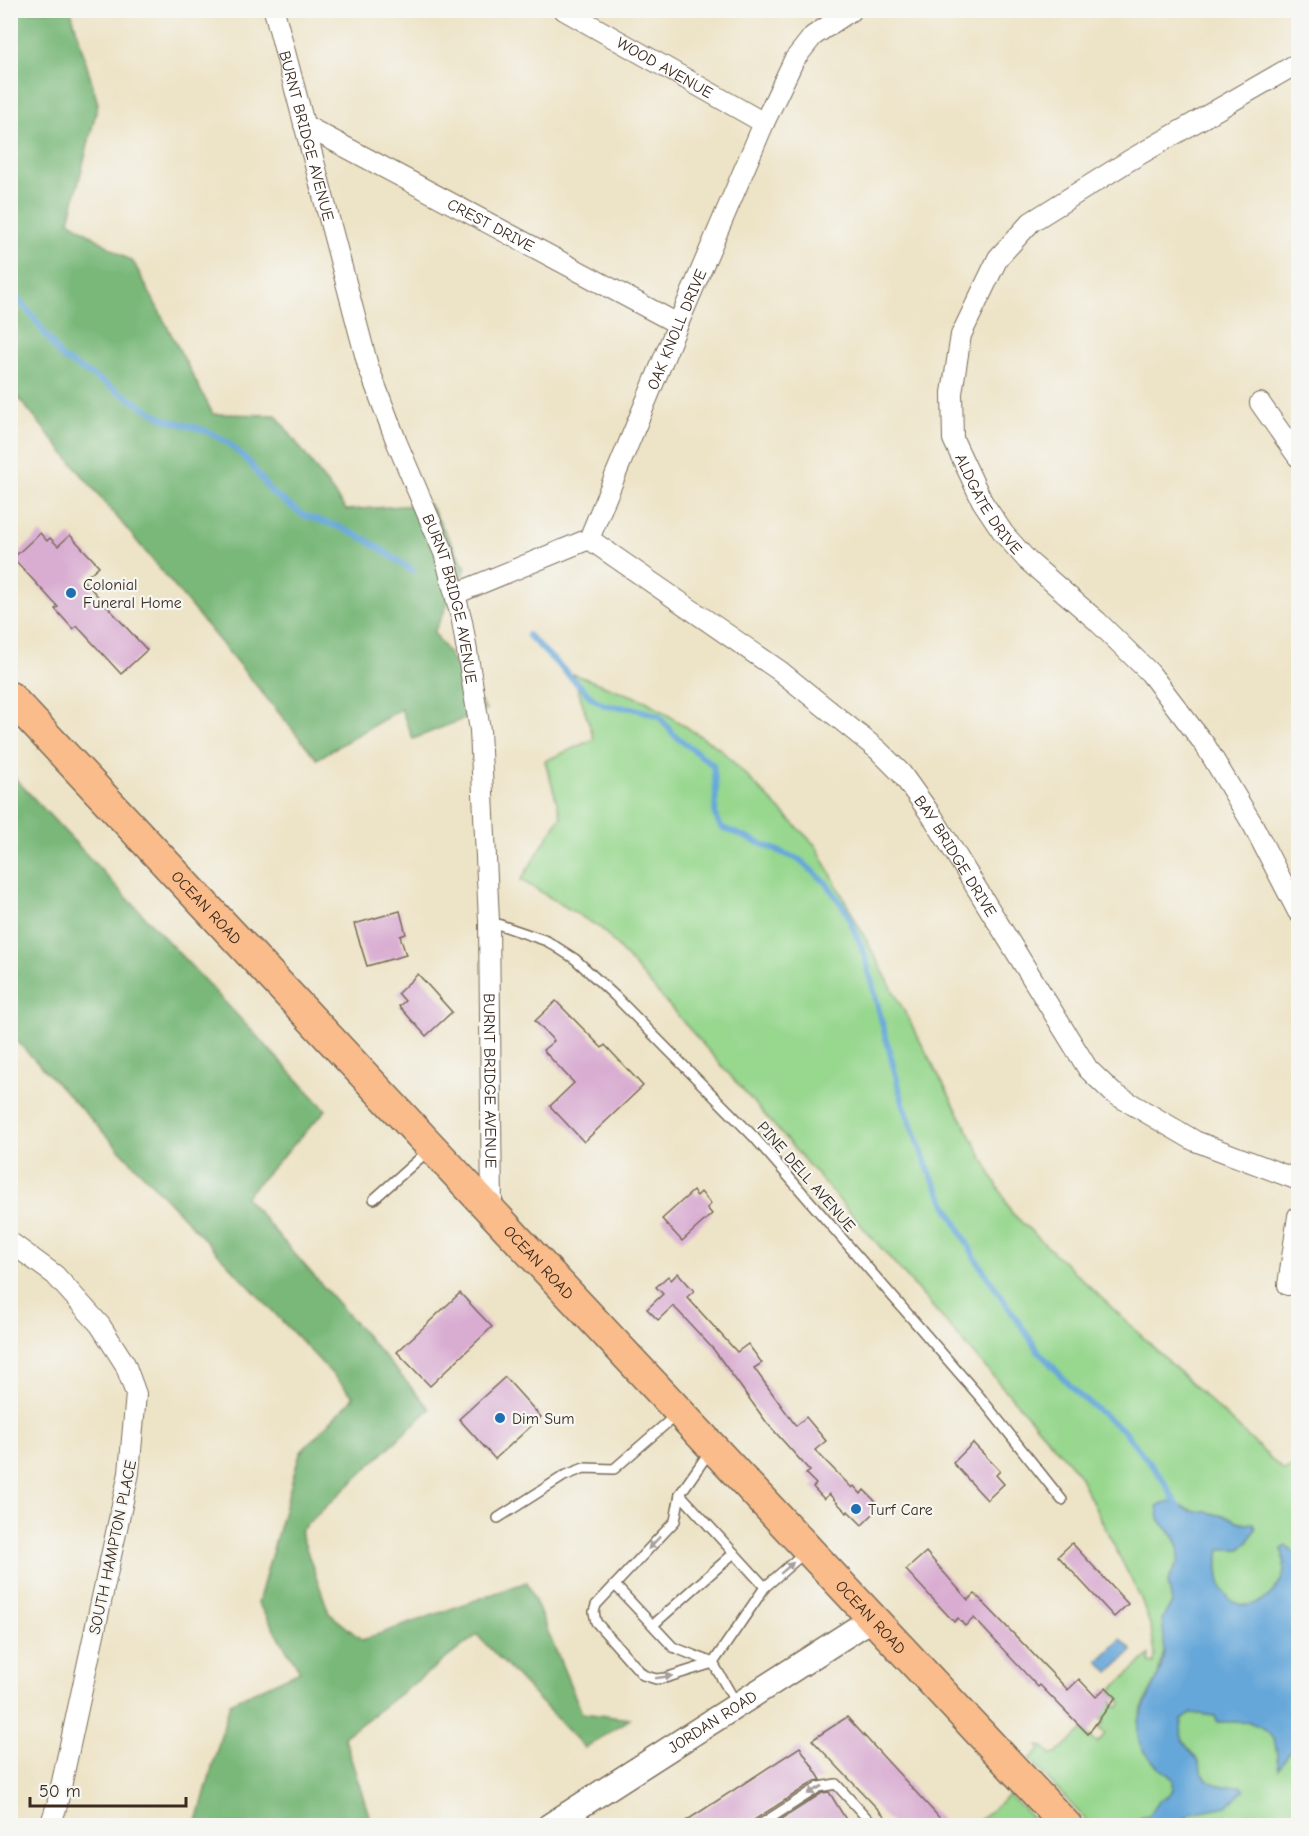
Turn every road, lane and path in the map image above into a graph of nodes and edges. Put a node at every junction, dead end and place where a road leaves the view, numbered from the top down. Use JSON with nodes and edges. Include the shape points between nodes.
{"nodes":[{"id":1,"x":274,"y":10,"type":"edge"},
{"id":2,"x":564,"y":10,"type":"edge"},
{"id":3,"x":852,"y":10,"type":"edge"},
{"id":4,"x":1299,"y":63,"type":"edge"},
{"id":5,"x":764,"y":123,"type":"junction"},
{"id":6,"x":304,"y":125,"type":"junction"},
{"id":7,"x":678,"y":324,"type":"junction"},
{"id":8,"x":1260,"y":403,"type":"dead end"},
{"id":9,"x":1299,"y":457,"type":"edge"},
{"id":10,"x":589,"y":538,"type":"junction"},
{"id":11,"x":455,"y":594,"type":"junction"},
{"id":12,"x":10,"y":697,"type":"edge"},
{"id":13,"x":1299,"y":912,"type":"edge"},
{"id":14,"x":489,"y":921,"type":"junction"},
{"id":15,"x":432,"y":1147,"type":"junction"},
{"id":16,"x":1299,"y":1180,"type":"edge"},
{"id":17,"x":374,"y":1199,"type":"dead end"},
{"id":18,"x":492,"y":1211,"type":"junction"},
{"id":19,"x":1299,"y":1215,"type":"edge"},
{"id":20,"x":10,"y":1242,"type":"edge"},
{"id":21,"x":1288,"y":1285,"type":"dead end"},
{"id":22,"x":680,"y":1411,"type":"junction"},
{"id":23,"x":713,"y":1447,"type":"junction"},
{"id":24,"x":680,"y":1494,"type":"junction"},
{"id":25,"x":1062,"y":1500,"type":"dead end"},
{"id":26,"x":498,"y":1518,"type":"dead end"},
{"id":27,"x":809,"y":1549,"type":"junction"},
{"id":28,"x":734,"y":1553,"type":"junction"},
{"id":29,"x":615,"y":1585,"type":"junction"},
{"id":30,"x":765,"y":1587,"type":"junction"},
{"id":31,"x":873,"y":1618,"type":"junction"},
{"id":32,"x":653,"y":1625,"type":"junction"},
{"id":33,"x":713,"y":1663,"type":"junction"},
{"id":34,"x":738,"y":1706,"type":"junction"},
{"id":35,"x":50,"y":1826,"type":"edge"},
{"id":36,"x":549,"y":1826,"type":"edge"},
{"id":37,"x":758,"y":1826,"type":"edge"},
{"id":38,"x":874,"y":1826,"type":"edge"},
{"id":39,"x":1067,"y":1826,"type":"edge"}],
"edges":[{"from":1,"to":6,"type":"street","name":"BURNT BRIDGE AVENUE"},
{"from":2,"to":5,"type":"street","name":"WOOD AVENUE"},
{"from":3,"to":5,"type":"street","name":"OAK KNOLL DRIVE","via":[[813,36],[794,60]]},
{"from":4,"to":13,"type":"street","name":"ALDGATE DRIVE","via":[[1031,222],[998,258],[961,335],[952,393],[953,439],[982,501],[998,525],[1027,560],[1150,674],[1205,745]]},
{"from":5,"to":7,"type":"street","name":"OAK KNOLL DRIVE"},
{"from":6,"to":7,"type":"street","name":"CREST DRIVE"},
{"from":6,"to":11,"type":"street","name":"BURNT BRIDGE AVENUE","via":[[368,366],[444,553]]},
{"from":7,"to":10,"type":"street","name":"OAK KNOLL DRIVE"},
{"from":8,"to":9,"type":"street"},
{"from":10,"to":11,"type":"street"},
{"from":10,"to":16,"type":"street","name":"BAY BRIDGE DRIVE","via":[[780,671],[902,773],[1088,1069],[1113,1093],[1194,1142]]},
{"from":11,"to":14,"type":"street","name":"BURNT BRIDGE AVENUE","via":[[480,730]]},
{"from":12,"to":15,"type":"main road","name":"OCEAN ROAD"},
{"from":14,"to":18,"type":"street","name":"BURNT BRIDGE AVENUE"},
{"from":14,"to":25,"type":"lane","name":"PINE DELL AVENUE","via":[[547,941],[575,959],[615,996],[753,1137],[980,1397]]},
{"from":15,"to":17,"type":"lane"},
{"from":15,"to":18,"type":"main road","name":"OCEAN ROAD"},
{"from":18,"to":22,"type":"main road","name":"OCEAN ROAD"},
{"from":19,"to":21,"type":"street"},
{"from":20,"to":35,"type":"street","name":"SOUTH HAMPTON PLACE","via":[[56,1275],[100,1325],[125,1364],[136,1394],[129,1473]]},
{"from":22,"to":23,"type":"main road","name":"OCEAN ROAD"},
{"from":22,"to":26,"type":"lane","via":[[614,1469],[584,1468],[564,1476]]},
{"from":23,"to":24,"type":"lane"},
{"from":23,"to":27,"type":"main road","name":"OCEAN ROAD"},
{"from":24,"to":28,"type":"lane"},
{"from":24,"to":29,"type":"lane","one_way":true,"via":[[675,1521]]},
{"from":30,"to":27,"type":"lane","one_way":true},
{"from":27,"to":31,"type":"main road","name":"OCEAN ROAD"},
{"from":28,"to":30,"type":"lane"},
{"from":28,"to":32,"type":"lane"},
{"from":29,"to":32,"type":"lane"},
{"from":29,"to":33,"type":"lane","one_way":true,"via":[[596,1605],[596,1622],[643,1675],[665,1678]]},
{"from":30,"to":33,"type":"lane"},
{"from":31,"to":34,"type":"street","name":"JORDAN ROAD"},
{"from":31,"to":39,"type":"main road","name":"OCEAN ROAD"},
{"from":32,"to":33,"type":"lane","via":[[673,1647]]},
{"from":33,"to":34,"type":"lane"},
{"from":34,"to":36,"type":"street","name":"JORDAN ROAD"},
{"from":38,"to":37,"type":"lane","one_way":true,"via":[[836,1784],[819,1786]]}]}
